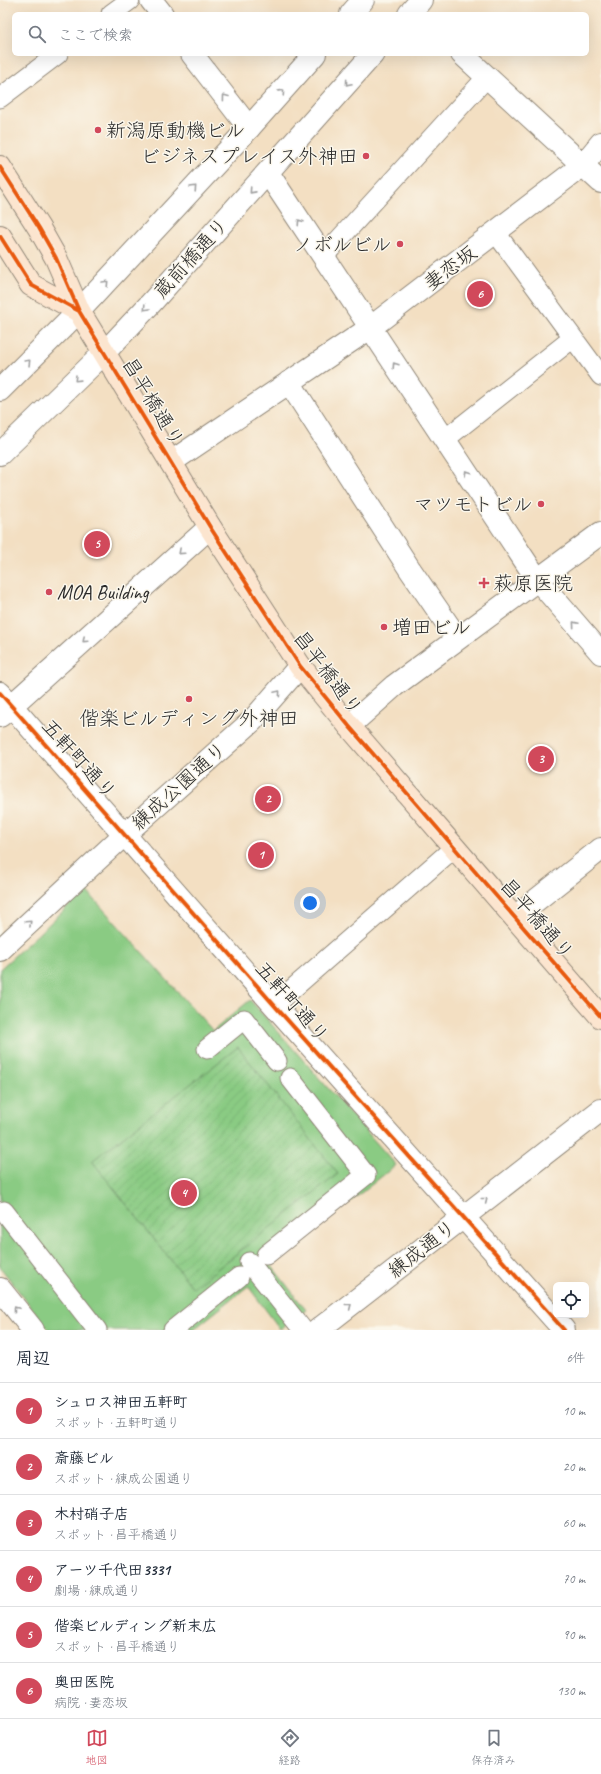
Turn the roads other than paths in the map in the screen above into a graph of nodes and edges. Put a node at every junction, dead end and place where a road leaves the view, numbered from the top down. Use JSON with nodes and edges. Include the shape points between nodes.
{"nodes":[{"id":1,"x":130,"y":0,"type":"edge"},
{"id":2,"x":151,"y":0,"type":"edge"},
{"id":3,"x":363,"y":0,"type":"edge"},
{"id":4,"x":114,"y":12,"type":"edge"},
{"id":5,"x":160,"y":12,"type":"edge"},
{"id":6,"x":353,"y":12,"type":"edge"},
{"id":7,"x":55,"y":56,"type":"edge"},
{"id":8,"x":194,"y":56,"type":"edge"},
{"id":9,"x":313,"y":56,"type":"edge"},
{"id":10,"x":371,"y":56,"type":"edge"},
{"id":11,"x":464,"y":56,"type":"edge"},
{"id":12,"x":487,"y":77,"type":"junction"},
{"id":13,"x":0,"y":98,"type":"edge"},
{"id":14,"x":249,"y":128,"type":"junction"},
{"id":15,"x":601,"y":142,"type":"edge"},
{"id":16,"x":583,"y":165,"type":"junction"},
{"id":17,"x":0,"y":167,"type":"edge"},
{"id":18,"x":268,"y":173,"type":"junction"},
{"id":19,"x":601,"y":182,"type":"edge"},
{"id":20,"x":496,"y":233,"type":"junction"},
{"id":21,"x":0,"y":236,"type":"edge"},
{"id":22,"x":323,"y":257,"type":"junction"},
{"id":23,"x":79,"y":311,"type":"junction"},
{"id":24,"x":370,"y":328,"type":"junction"},
{"id":25,"x":573,"y":338,"type":"junction"},
{"id":26,"x":105,"y":352,"type":"junction"},
{"id":27,"x":601,"y":376,"type":"edge"},
{"id":28,"x":289,"y":382,"type":"junction"},
{"id":29,"x":0,"y":390,"type":"edge"},
{"id":30,"x":444,"y":440,"type":"junction"},
{"id":31,"x":0,"y":454,"type":"edge"},
{"id":32,"x":171,"y":462,"type":"junction"},
{"id":33,"x":210,"y":527,"type":"junction"},
{"id":34,"x":601,"y":533,"type":"edge"},
{"id":35,"x":536,"y":579,"type":"junction"},
{"id":36,"x":457,"y":638,"type":"junction"},
{"id":37,"x":601,"y":653,"type":"edge"},
{"id":38,"x":300,"y":666,"type":"junction"},
{"id":39,"x":4,"y":705,"type":"edge"},
{"id":40,"x":349,"y":726,"type":"junction"},
{"id":41,"x":125,"y":834,"type":"junction"},
{"id":42,"x":454,"y":847,"type":"junction"},
{"id":43,"x":601,"y":849,"type":"edge"},
{"id":44,"x":515,"y":917,"type":"junction"},
{"id":45,"x":1,"y":947,"type":"edge"},
{"id":46,"x":274,"y":1005,"type":"junction"},
{"id":47,"x":601,"y":1016,"type":"edge"},
{"id":48,"x":207,"y":1049,"type":"dead end"},
{"id":49,"x":277,"y":1061,"type":"dead end"},
{"id":50,"x":290,"y":1078,"type":"dead end"},
{"id":51,"x":601,"y":1110,"type":"edge"},
{"id":52,"x":4,"y":1211,"type":"dead end"},
{"id":53,"x":463,"y":1217,"type":"junction"},
{"id":54,"x":266,"y":1255,"type":"dead end"},
{"id":55,"x":0,"y":1289,"type":"edge"},
{"id":56,"x":33,"y":1330,"type":"edge"},
{"id":57,"x":97,"y":1330,"type":"edge"},
{"id":58,"x":173,"y":1330,"type":"edge"},
{"id":59,"x":303,"y":1330,"type":"edge"},
{"id":60,"x":318,"y":1330,"type":"edge"},
{"id":61,"x":564,"y":1330,"type":"edge"}],
"edges":[{"from":1,"to":4,"type":"lane"},
{"from":2,"to":5,"type":"street"},
{"from":3,"to":6,"type":"street"},
{"from":7,"to":13,"type":"lane"},
{"from":14,"to":8,"type":"street","one_way":true},
{"from":14,"to":9,"type":"street","one_way":true},
{"from":10,"to":18,"type":"street","name":"蔵前橋通り","one_way":true},
{"from":11,"to":12,"type":"street"},
{"from":12,"to":16,"type":"street"},
{"from":12,"to":22,"type":"lane"},
{"from":23,"to":14,"type":"street","one_way":true},
{"from":15,"to":16,"type":"street","name":"妻恋坂"},
{"from":16,"to":19,"type":"street"},
{"from":16,"to":20,"type":"street","name":"妻恋坂"},
{"from":17,"to":23,"type":"main road","name":"昌平橋通り","via":[[56,258]]},
{"from":22,"to":18,"type":"street","one_way":true},
{"from":18,"to":26,"type":"street","name":"蔵前橋通り","one_way":true},
{"from":20,"to":24,"type":"street","name":"妻恋坂"},
{"from":20,"to":25,"type":"lane"},
{"from":21,"to":23,"type":"main road","name":"昌平橋通り","via":[[31,285]]},
{"from":22,"to":24,"type":"street"},
{"from":23,"to":26,"type":"main road","name":"昌平橋通り"},
{"from":29,"to":23,"type":"street","one_way":true},
{"from":24,"to":28,"type":"street","name":"妻恋坂"},
{"from":30,"to":24,"type":"street","one_way":true},
{"from":25,"to":27,"type":"lane"},
{"from":25,"to":30,"type":"lane"},
{"from":26,"to":31,"type":"street","name":"蔵前橋通り","one_way":true},
{"from":26,"to":32,"type":"main road","name":"昌平橋通り"},
{"from":28,"to":32,"type":"street","name":"妻恋坂"},
{"from":28,"to":36,"type":"street"},
{"from":35,"to":30,"type":"street","one_way":true},
{"from":32,"to":33,"type":"main road","name":"昌平橋通り"},
{"from":33,"to":38,"type":"main road","name":"昌平橋通り"},
{"from":33,"to":39,"type":"street","one_way":true},
{"from":34,"to":35,"type":"street"},
{"from":35,"to":36,"type":"street"},
{"from":37,"to":35,"type":"street","one_way":true},
{"from":36,"to":40,"type":"street","via":[[394,686]]},
{"from":38,"to":40,"type":"main road","name":"昌平橋通り"},
{"from":41,"to":38,"type":"street","name":"練成公園通り","one_way":true,"via":[[252,721]]},
{"from":39,"to":41,"type":"street","name":"五軒町通り"},
{"from":40,"to":42,"type":"main road","name":"昌平橋通り"},
{"from":45,"to":41,"type":"street","name":"練成公園通り","one_way":true},
{"from":41,"to":46,"type":"street","name":"五軒町通り"},
{"from":42,"to":44,"type":"main road","name":"昌平橋通り"},
{"from":42,"to":46,"type":"lane"},
{"from":43,"to":44,"type":"street"},
{"from":44,"to":47,"type":"main road","name":"昌平橋通り"},
{"from":46,"to":53,"type":"street","name":"五軒町通り"},
{"from":48,"to":49,"type":"lane","via":[[244,1019]]},
{"from":50,"to":54,"type":"lane","via":[[366,1175]]},
{"from":53,"to":51,"type":"street","name":"練成通り","one_way":true},
{"from":52,"to":57,"type":"lane"},
{"from":60,"to":53,"type":"street","name":"練成通り","one_way":true},
{"from":53,"to":61,"type":"street","name":"五軒町通り"},
{"from":56,"to":55,"type":"street","one_way":true},
{"from":58,"to":59,"type":"lane","via":[[244,1270]]}]}
